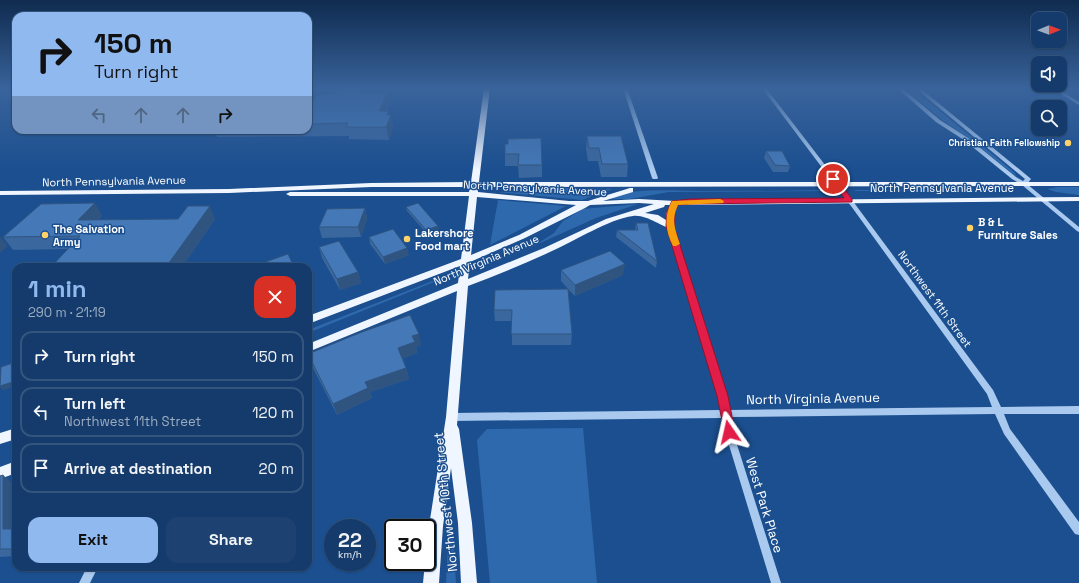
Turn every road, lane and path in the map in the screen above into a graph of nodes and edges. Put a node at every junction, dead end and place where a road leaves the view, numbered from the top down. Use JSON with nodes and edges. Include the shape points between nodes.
{"nodes":[{"id":1,"x":483,"y":115,"type":"edge"},
{"id":2,"x":634,"y":115,"type":"edge"},
{"id":3,"x":785,"y":115,"type":"edge"},
{"id":4,"x":931,"y":115,"type":"edge"},
{"id":5,"x":951,"y":115,"type":"edge"},
{"id":6,"x":655,"y":178,"type":"junction"},
{"id":7,"x":837,"y":184,"type":"junction"},
{"id":8,"x":1024,"y":184,"type":"junction"},
{"id":9,"x":1079,"y":184,"type":"edge"},
{"id":10,"x":475,"y":185,"type":"junction"},
{"id":11,"x":634,"y":185,"type":"junction"},
{"id":12,"x":650,"y":185,"type":"junction"},
{"id":13,"x":675,"y":186,"type":"junction"},
{"id":14,"x":229,"y":191,"type":"junction"},
{"id":15,"x":0,"y":193,"type":"edge"},
{"id":16,"x":474,"y":194,"type":"junction"},
{"id":17,"x":1079,"y":198,"type":"edge"},
{"id":18,"x":1042,"y":199,"type":"junction"},
{"id":19,"x":849,"y":200,"type":"junction"},
{"id":20,"x":586,"y":203,"type":"junction"},
{"id":21,"x":675,"y":203,"type":"junction"},
{"id":22,"x":628,"y":214,"type":"junction"},
{"id":23,"x":670,"y":226,"type":"junction"},
{"id":24,"x":1079,"y":230,"type":"edge"},
{"id":25,"x":467,"y":260,"type":"junction"},
{"id":26,"x":464,"y":285,"type":"junction"},
{"id":27,"x":312,"y":318,"type":"edge"},
{"id":28,"x":312,"y":346,"type":"edge"},
{"id":29,"x":999,"y":410,"type":"junction"},
{"id":30,"x":1079,"y":410,"type":"edge"},
{"id":31,"x":726,"y":414,"type":"junction"},
{"id":32,"x":452,"y":417,"type":"junction"},
{"id":33,"x":12,"y":434,"type":"edge"},
{"id":34,"x":0,"y":439,"type":"edge"},
{"id":35,"x":12,"y":468,"type":"edge"},
{"id":36,"x":0,"y":473,"type":"edge"},
{"id":37,"x":1079,"y":530,"type":"edge"},
{"id":38,"x":91,"y":571,"type":"edge"},
{"id":39,"x":84,"y":583,"type":"edge"},
{"id":40,"x":432,"y":583,"type":"edge"},
{"id":41,"x":469,"y":583,"type":"edge"},
{"id":42,"x":776,"y":583,"type":"edge"}],
"edges":[{"from":1,"to":10,"type":"main road","name":"Northwest 10th Street"},
{"from":2,"to":6,"type":"street"},
{"from":3,"to":7,"type":"street","name":"Northwest 11th Street"},
{"from":4,"to":8,"type":"street"},
{"from":5,"to":8,"type":"street","via":[[1028,178]]},
{"from":6,"to":11,"type":"main road"},
{"from":6,"to":13,"type":"main road"},
{"from":7,"to":8,"type":"main road","name":"North Pennsylvania Avenue"},
{"from":7,"to":13,"type":"main road","name":"North Pennsylvania Avenue"},
{"from":7,"to":19,"type":"street","name":"Northwest 11th Street"},
{"from":8,"to":9,"type":"main road","name":"North Pennsylvania Avenue"},
{"from":8,"to":18,"type":"street"},
{"from":10,"to":11,"type":"main road","name":"North Pennsylvania Avenue"},
{"from":10,"to":14,"type":"main road","name":"North Pennsylvania Avenue","via":[[371,185]]},
{"from":10,"to":16,"type":"main road","name":"Northwest 10th Street"},
{"from":11,"to":12,"type":"main road","name":"North Pennsylvania Avenue"},
{"from":12,"to":13,"type":"main road","name":"North Pennsylvania Avenue"},
{"from":12,"to":20,"type":"main road","name":"North Virginia Avenue"},
{"from":14,"to":15,"type":"main road","name":"North Pennsylvania Avenue"},
{"from":14,"to":16,"type":"main road","name":"North Pennsylvania Avenue"},
{"from":16,"to":20,"type":"main road","name":"North Pennsylvania Avenue"},
{"from":16,"to":25,"type":"main road","name":"Northwest 10th Street"},
{"from":17,"to":18,"type":"main road","name":"North Pennsylvania Avenue"},
{"from":18,"to":19,"type":"main road","name":"North Pennsylvania Avenue"},
{"from":18,"to":24,"type":"street"},
{"from":19,"to":21,"type":"main road","name":"North Pennsylvania Avenue"},
{"from":19,"to":29,"type":"street","name":"Northwest 11th Street","via":[[990,392]]},
{"from":20,"to":21,"type":"main road","name":"North Pennsylvania Avenue"},
{"from":20,"to":25,"type":"main road","name":"North Virginia Avenue","via":[[520,237]]},
{"from":21,"to":22,"type":"main road","name":"North Virginia Avenue"},
{"from":21,"to":23,"type":"main road","via":[[670,214]]},
{"from":22,"to":23,"type":"main road","via":[[650,215]]},
{"from":22,"to":26,"type":"main road","name":"North Virginia Avenue"},
{"from":23,"to":31,"type":"street","name":"West Park Place"},
{"from":25,"to":26,"type":"main road","name":"Northwest 10th Street"},
{"from":25,"to":27,"type":"main road","name":"North Virginia Avenue"},
{"from":26,"to":28,"type":"main road","name":"North Virginia Avenue"},
{"from":26,"to":32,"type":"main road","name":"Northwest 10th Street"},
{"from":29,"to":30,"type":"street","name":"North Virginia Avenue"},
{"from":29,"to":31,"type":"street","name":"North Virginia Avenue"},
{"from":29,"to":37,"type":"street","name":"Northwest 11th Street","via":[[1007,431]]},
{"from":31,"to":32,"type":"street","name":"North Virginia Avenue"},
{"from":31,"to":42,"type":"street","name":"West Park Place","via":[[729,432]]},
{"from":32,"to":40,"type":"main road","name":"Northwest 10th Street","via":[[436,526]]},
{"from":32,"to":41,"type":"main road","name":"Northwest 10th Street","via":[[465,523]]},
{"from":33,"to":34,"type":"main road"},
{"from":35,"to":36,"type":"main road"},
{"from":38,"to":39,"type":"street"}]}
